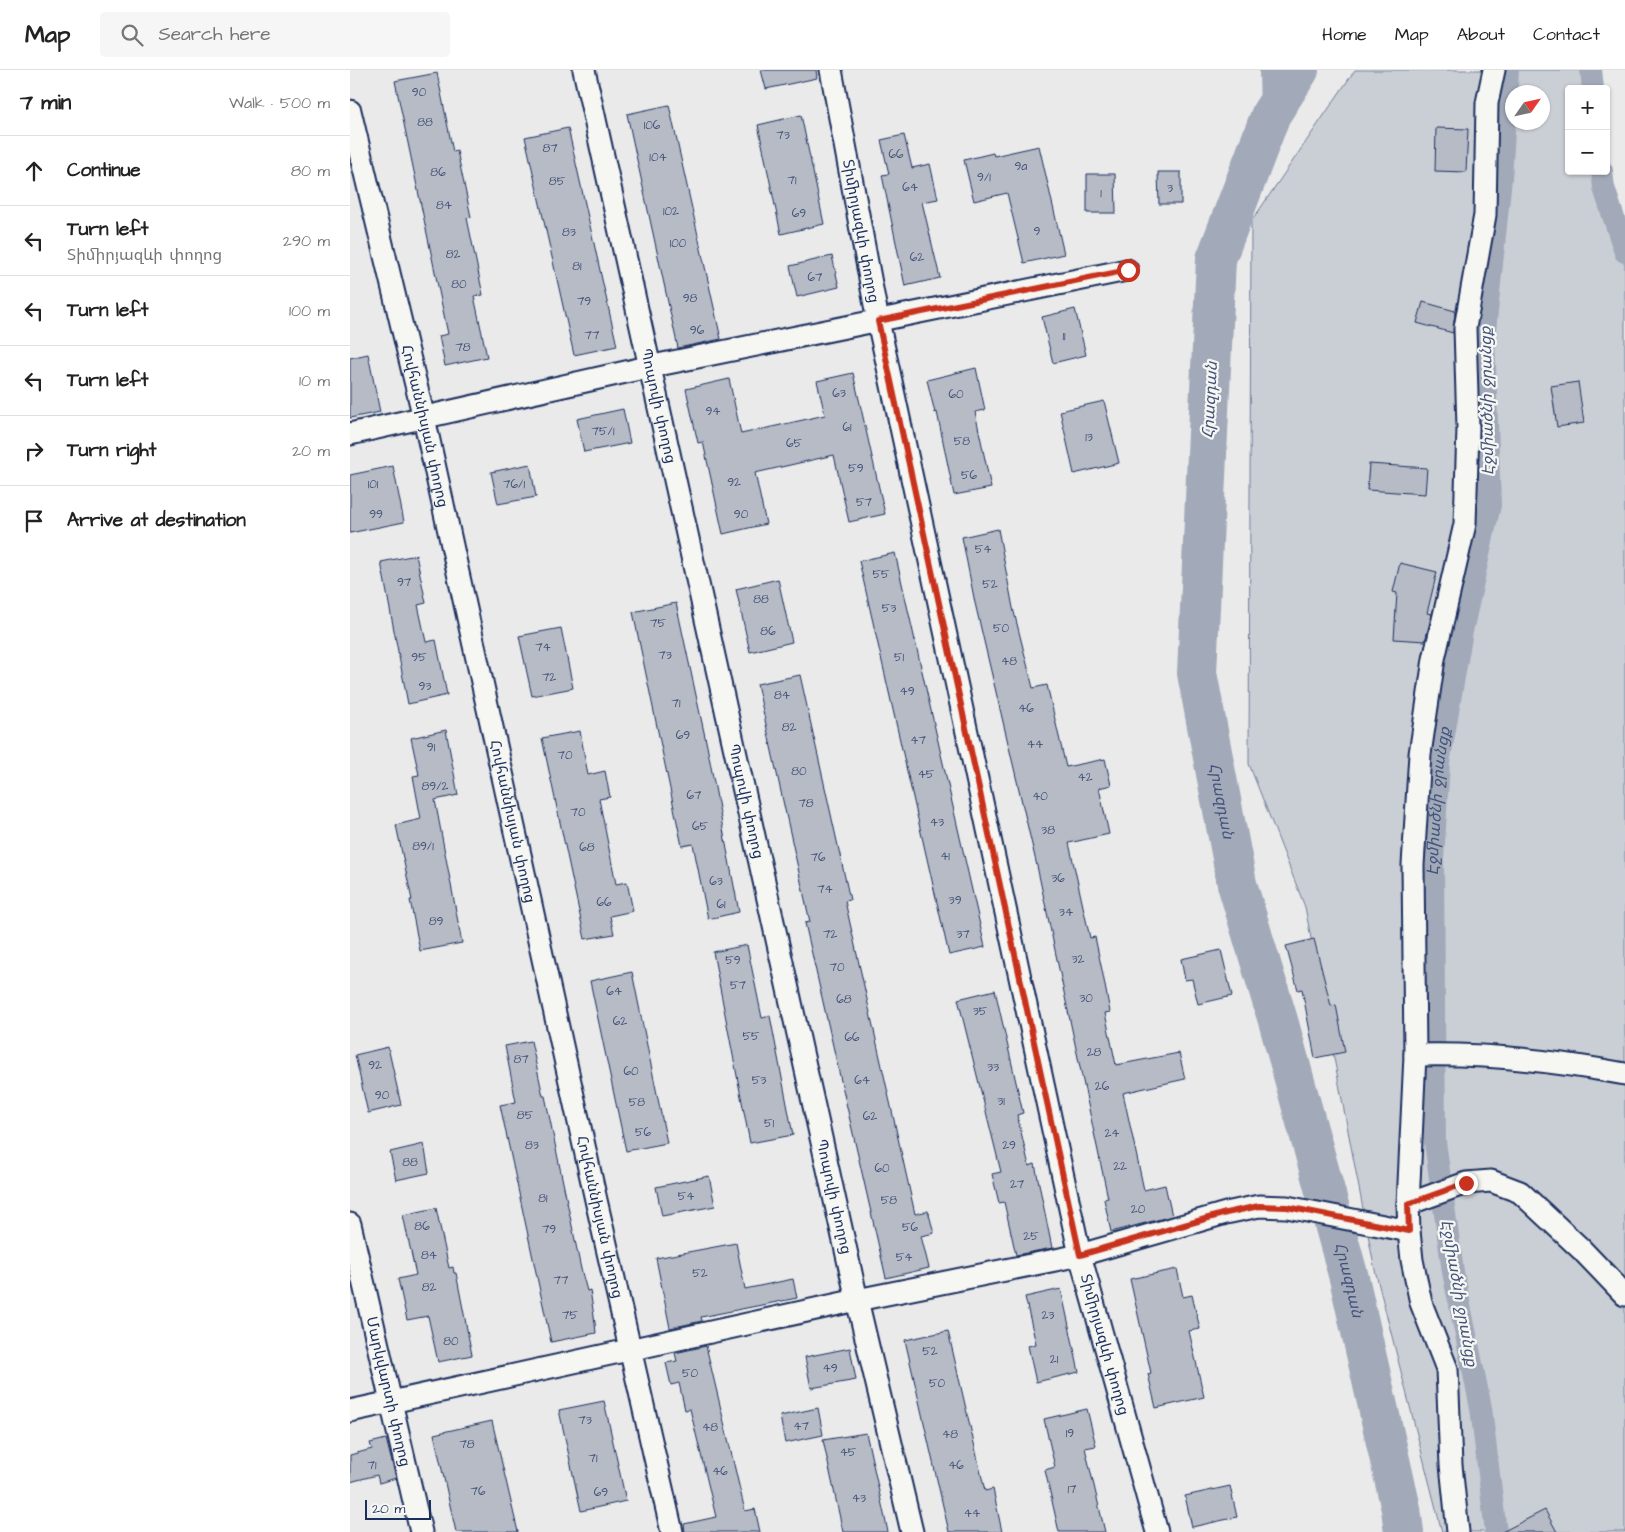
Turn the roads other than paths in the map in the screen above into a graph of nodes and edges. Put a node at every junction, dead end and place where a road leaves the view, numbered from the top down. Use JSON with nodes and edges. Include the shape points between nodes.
{"nodes":[{"id":1,"x":584,"y":70,"type":"edge"},
{"id":2,"x":831,"y":70,"type":"edge"},
{"id":3,"x":1494,"y":70,"type":"edge"},
{"id":4,"x":350,"y":112,"type":"edge"},
{"id":5,"x":1128,"y":270,"type":"dead end"},
{"id":6,"x":878,"y":321,"type":"junction"},
{"id":7,"x":648,"y":367,"type":"junction"},
{"id":8,"x":424,"y":418,"type":"junction"},
{"id":9,"x":350,"y":434,"type":"edge"},
{"id":10,"x":1415,"y":1055,"type":"junction"},
{"id":11,"x":1625,"y":1074,"type":"edge"},
{"id":12,"x":1408,"y":1204,"type":"junction"},
{"id":13,"x":350,"y":1224,"type":"edge"},
{"id":14,"x":1409,"y":1231,"type":"junction"},
{"id":15,"x":1080,"y":1255,"type":"junction"},
{"id":16,"x":1625,"y":1295,"type":"edge"},
{"id":17,"x":856,"y":1300,"type":"junction"},
{"id":18,"x":632,"y":1351,"type":"junction"},
{"id":19,"x":391,"y":1402,"type":"junction"},
{"id":20,"x":350,"y":1411,"type":"edge"},
{"id":21,"x":421,"y":1532,"type":"edge"},
{"id":22,"x":672,"y":1532,"type":"edge"},
{"id":23,"x":912,"y":1532,"type":"edge"},
{"id":24,"x":1157,"y":1532,"type":"edge"},
{"id":25,"x":1458,"y":1532,"type":"edge"}],
"edges":[{"from":1,"to":7,"type":"street","name":"Պոպովի փողոց"},
{"from":2,"to":6,"type":"street","name":"Տիմիրյազևի փողոց"},
{"from":3,"to":10,"type":"street","via":[[1487,103],[1485,215],[1465,328],[1468,428],[1465,524],[1434,659],[1420,754],[1412,864]]},
{"from":4,"to":8,"type":"street","name":"Հովհաննիսյան փողոց"},
{"from":5,"to":6,"type":"street"},
{"from":6,"to":7,"type":"street"},
{"from":6,"to":15,"type":"street","name":"Տիմիրյազևի փողոց"},
{"from":7,"to":8,"type":"street"},
{"from":7,"to":17,"type":"street","name":"Պոպովի փողոց"},
{"from":8,"to":9,"type":"street"},
{"from":8,"to":18,"type":"street","name":"Հովհաննիսյան փողոց"},
{"from":10,"to":11,"type":"street","via":[[1559,1061]]},
{"from":10,"to":12,"type":"street"},
{"from":12,"to":14,"type":"street"},
{"from":12,"to":16,"type":"street","via":[[1466,1183],[1490,1181],[1520,1192]]},
{"from":13,"to":19,"type":"street","name":"Մարկվարտի փողոց"},
{"from":14,"to":15,"type":"street","via":[[1287,1207],[1259,1206]]},
{"from":14,"to":25,"type":"street","via":[[1421,1303],[1447,1369]]},
{"from":15,"to":17,"type":"street"},
{"from":15,"to":24,"type":"street","name":"Տիմիրյազևի փողոց"},
{"from":17,"to":18,"type":"street"},
{"from":17,"to":23,"type":"street","name":"Պոպովի փողոց"},
{"from":18,"to":19,"type":"street"},
{"from":18,"to":22,"type":"street","name":"Հովհաննիսյան փողոց"},
{"from":19,"to":20,"type":"street"},
{"from":19,"to":21,"type":"street","name":"Մարկվարտի փողոց"}]}
